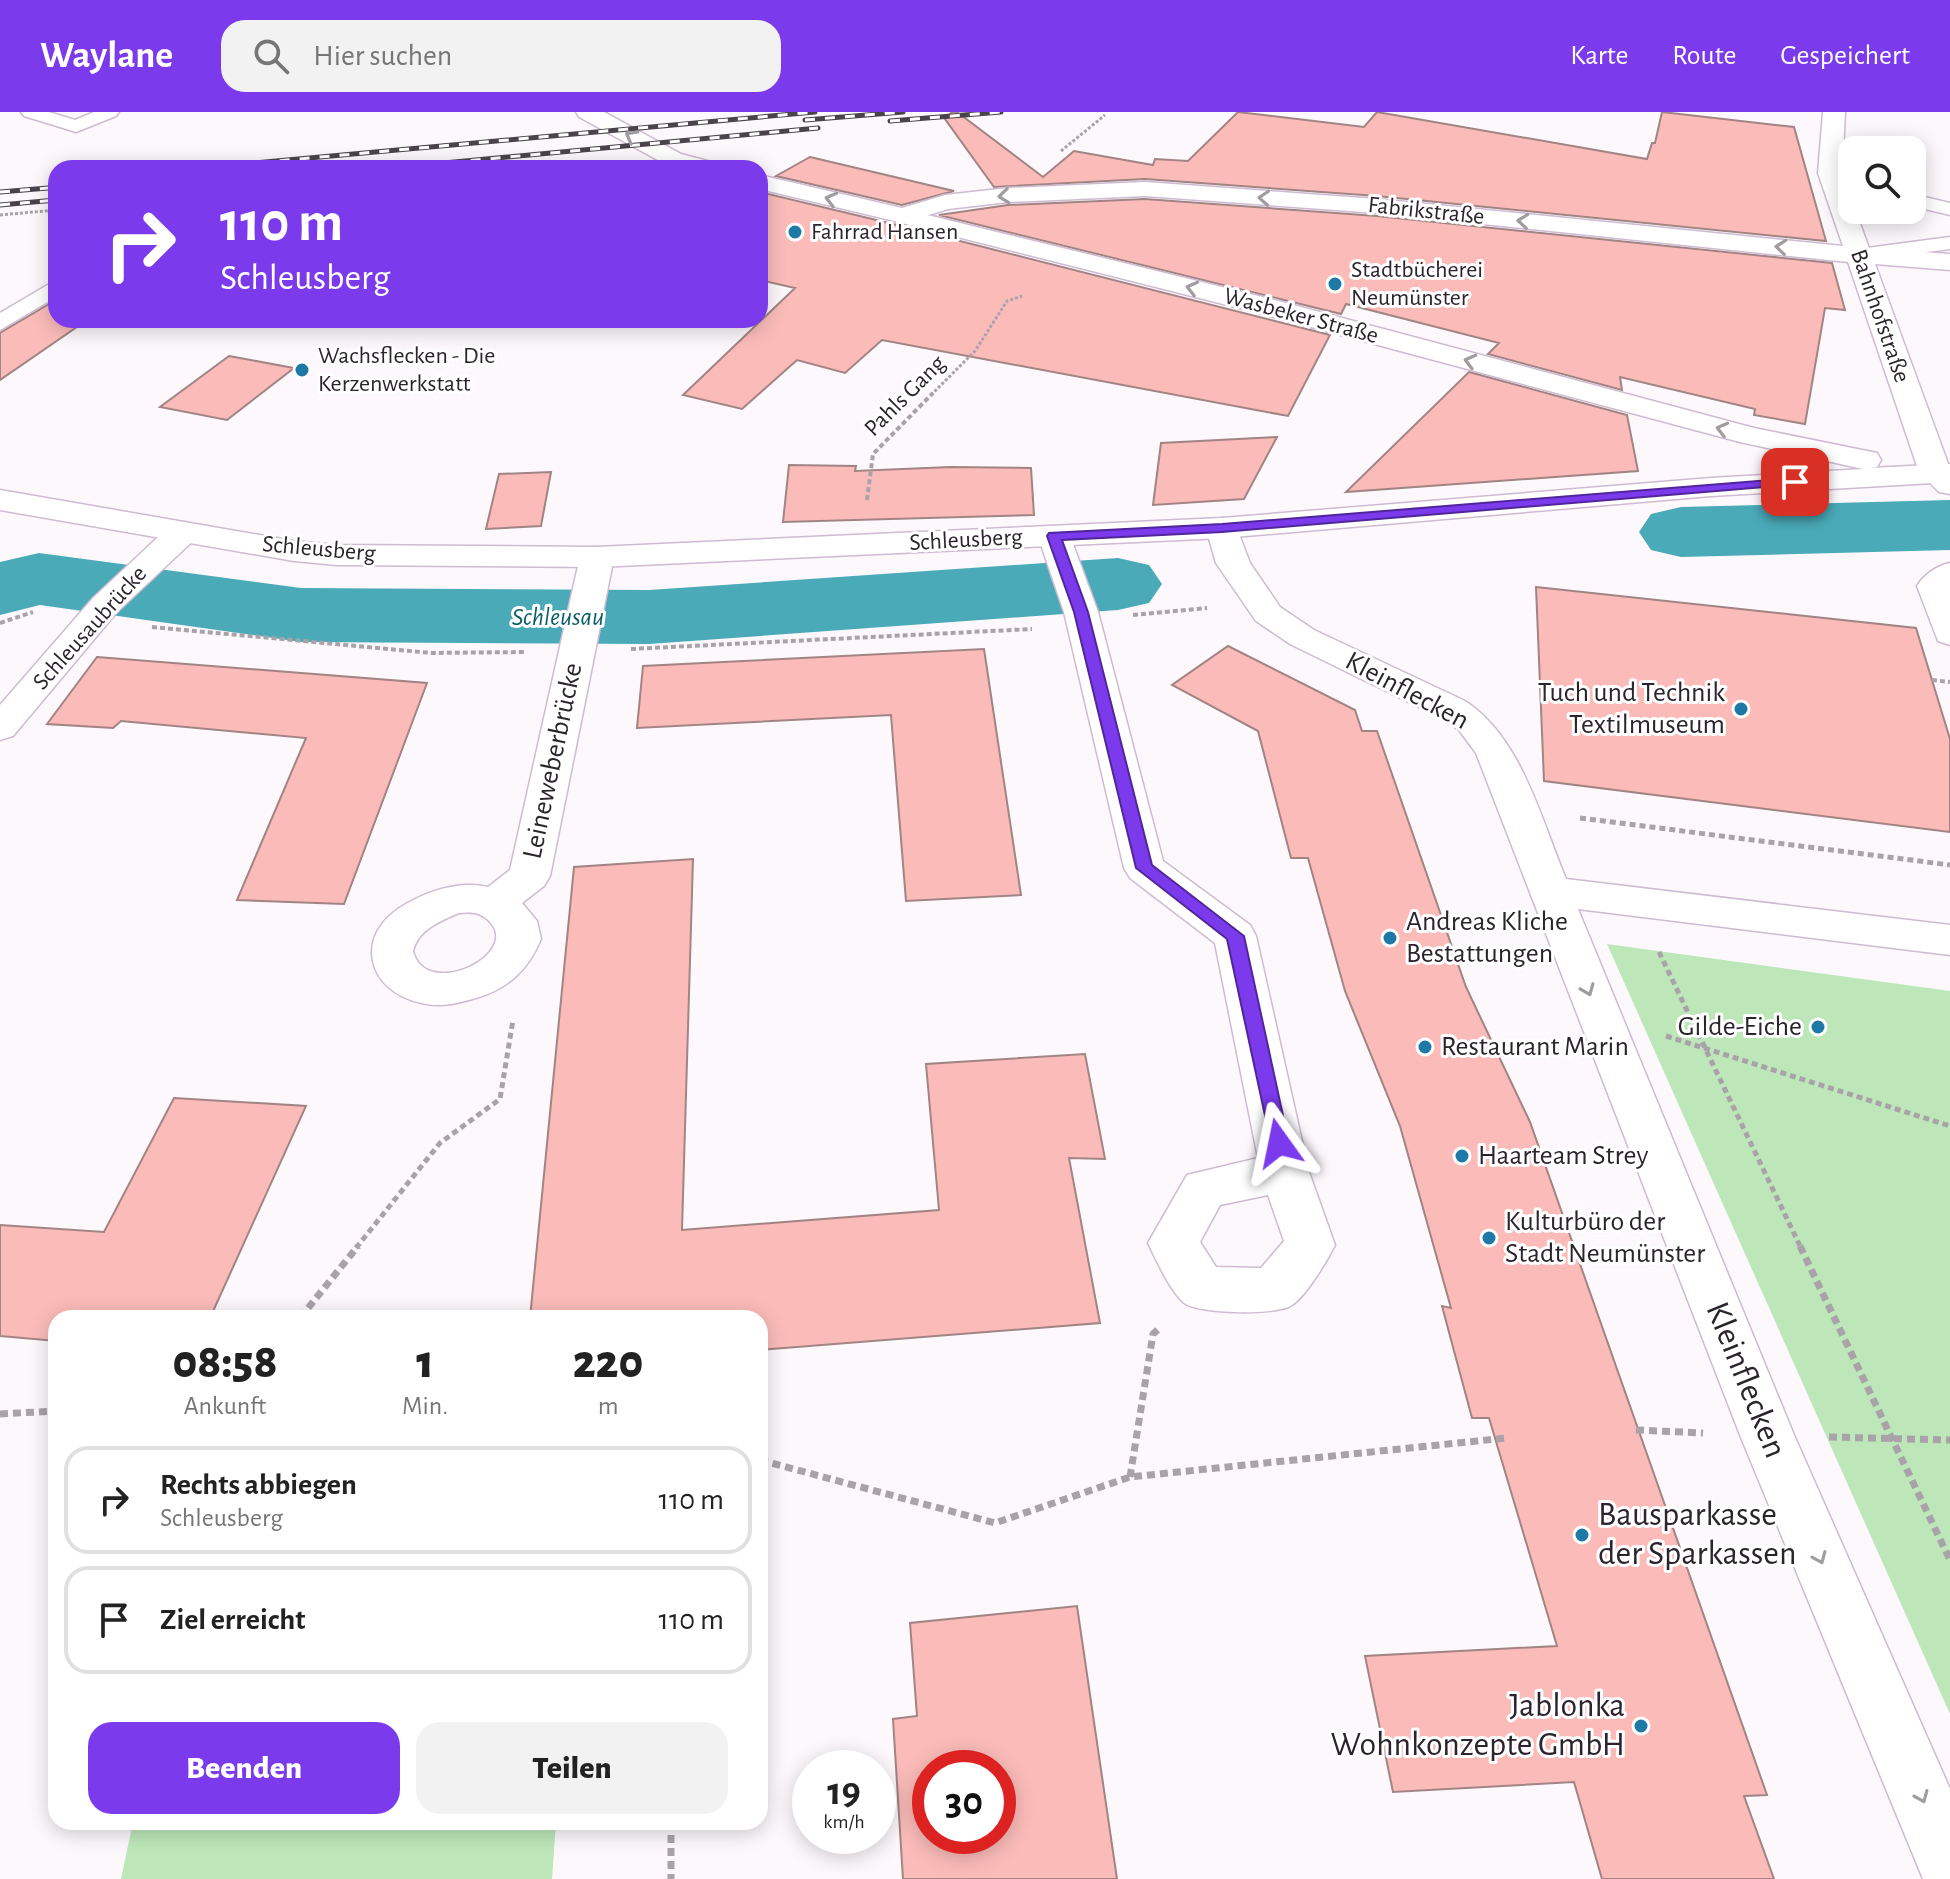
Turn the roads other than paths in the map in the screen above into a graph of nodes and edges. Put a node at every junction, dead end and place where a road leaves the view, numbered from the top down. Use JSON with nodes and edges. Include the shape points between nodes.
{"nodes":[{"id":1,"x":30,"y":112,"type":"edge"},
{"id":2,"x":110,"y":112,"type":"edge"},
{"id":3,"x":589,"y":112,"type":"edge"},
{"id":4,"x":1834,"y":112,"type":"edge"},
{"id":5,"x":1838,"y":147,"type":"edge"},
{"id":6,"x":677,"y":160,"type":"edge"},
{"id":7,"x":768,"y":184,"type":"edge"},
{"id":8,"x":1926,"y":203,"type":"edge"},
{"id":9,"x":1950,"y":209,"type":"edge"},
{"id":10,"x":903,"y":216,"type":"junction"},
{"id":11,"x":1852,"y":224,"type":"edge"},
{"id":12,"x":1950,"y":243,"type":"edge"},
{"id":13,"x":1859,"y":255,"type":"junction"},
{"id":14,"x":1950,"y":262,"type":"edge"},
{"id":15,"x":48,"y":292,"type":"edge"},
{"id":16,"x":0,"y":323,"type":"edge"},
{"id":17,"x":1945,"y":477,"type":"edge"},
{"id":18,"x":0,"y":500,"type":"edge"},
{"id":19,"x":1222,"y":528,"type":"junction"},
{"id":20,"x":183,"y":532,"type":"junction"},
{"id":21,"x":1059,"y":552,"type":"junction"},
{"id":22,"x":597,"y":557,"type":"junction"},
{"id":23,"x":1942,"y":579,"type":"edge"},
{"id":24,"x":1950,"y":634,"type":"edge"},
{"id":25,"x":0,"y":728,"type":"edge"},
{"id":26,"x":1549,"y":891,"type":"junction"},
{"id":27,"x":495,"y":903,"type":"junction"},
{"id":28,"x":1950,"y":940,"type":"edge"},
{"id":29,"x":1285,"y":1172,"type":"junction"},
{"id":30,"x":1950,"y":1865,"type":"edge"}],
"edges":[{"from":1,"to":2,"type":"lane","via":[[76,126]]},
{"from":6,"to":3,"type":"street","one_way":true},
{"from":4,"to":5,"type":"street","name":"Bahnhofstraße"},
{"from":10,"to":7,"type":"street","name":"Wasbeker Straße","one_way":true},
{"from":8,"to":9,"type":"lane"},
{"from":13,"to":10,"type":"street","name":"Fabrikstraße","one_way":true,"via":[[1377,206],[1145,189],[945,202]]},
{"from":17,"to":10,"type":"street","name":"Wasbeker Straße","one_way":true,"via":[[1737,433],[1261,305]]},
{"from":11,"to":13,"type":"street","name":"Bahnhofstraße"},
{"from":12,"to":13,"type":"lane"},
{"from":13,"to":14,"type":"street","name":"Fabrikstraße"},
{"from":13,"to":17,"type":"street","name":"Bahnhofstraße"},
{"from":15,"to":16,"type":"lane"},
{"from":17,"to":19,"type":"street","name":"Schleusberg","via":[[1711,487]]},
{"from":18,"to":20,"type":"street","name":"Schleusberg"},
{"from":19,"to":21,"type":"street","name":"Schleusberg"},
{"from":19,"to":26,"type":"street","name":"Kleinflecken","via":[[1240,575],[1262,608],[1302,637],[1472,722],[1494,751]]},
{"from":20,"to":22,"type":"street","name":"Schleusberg","via":[[337,555]]},
{"from":20,"to":25,"type":"street","name":"Schleusaubrücke","via":[[105,605]]},
{"from":21,"to":22,"type":"street","name":"Schleusberg","via":[[861,545]]},
{"from":21,"to":29,"type":"street","via":[[1081,612],[1144,868],[1235,936]]},
{"from":22,"to":27,"type":"street","name":"Leineweberbrücke","via":[[529,876]]},
{"from":23,"to":24,"type":"street"},
{"from":26,"to":28,"type":"street"},
{"from":26,"to":30,"type":"street","name":"Kleinflecken","one_way":true,"via":[[1767,1435]]},
{"from":27,"to":27,"type":"street","via":[[461,898],[412,917],[394,940],[392,958],[399,973],[411,984],[430,988],[465,986],[496,972],[519,947],[521,934],[509,911]]},
{"from":29,"to":29,"type":"street","via":[[1310,1245],[1274,1290],[1202,1288],[1173,1243],[1204,1189]]}]}
